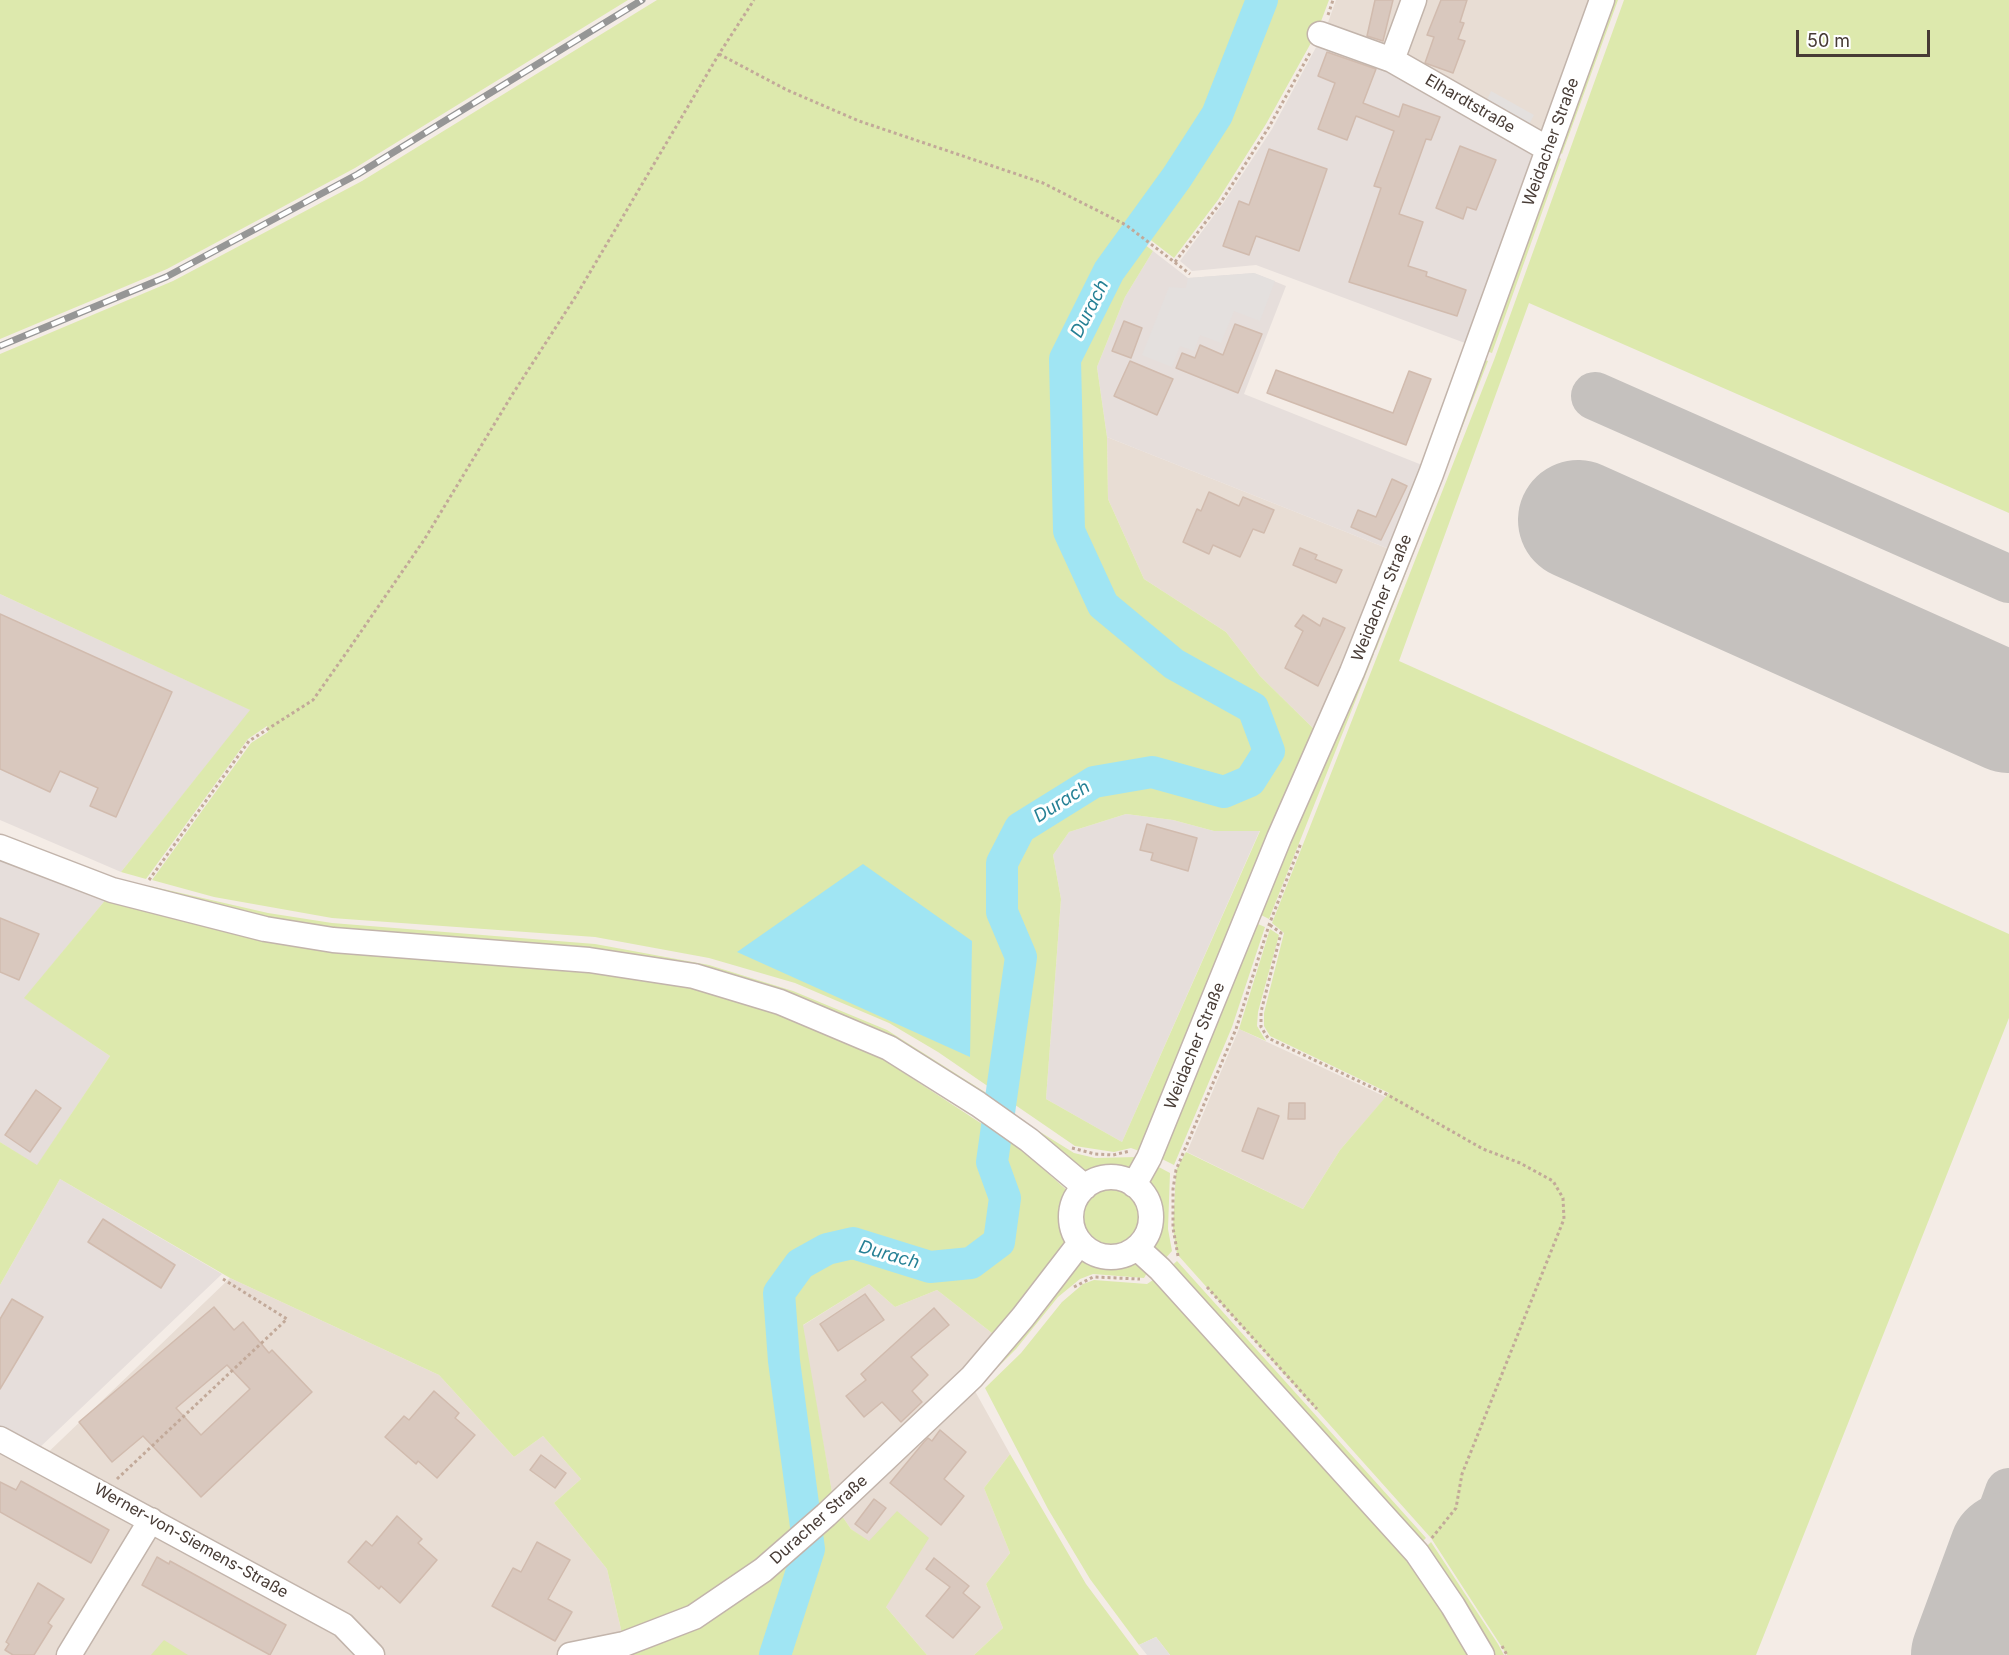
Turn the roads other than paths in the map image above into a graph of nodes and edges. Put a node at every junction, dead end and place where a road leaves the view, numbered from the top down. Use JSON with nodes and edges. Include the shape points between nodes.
{"nodes":[{"id":1,"x":1414,"y":0,"type":"edge"},
{"id":2,"x":1602,"y":0,"type":"edge"},
{"id":3,"x":1320,"y":34,"type":"road end"},
{"id":4,"x":1392,"y":60,"type":"junction"},
{"id":5,"x":1548,"y":149,"type":"junction"},
{"id":6,"x":0,"y":848,"type":"edge"},
{"id":7,"x":1134,"y":1185,"type":"junction"},
{"id":8,"x":1085,"y":1187,"type":"junction"},
{"id":9,"x":1080,"y":1243,"type":"junction"},
{"id":10,"x":1137,"y":1248,"type":"junction"},
{"id":11,"x":0,"y":1439,"type":"edge"},
{"id":12,"x":151,"y":1520,"type":"junction"},
{"id":13,"x":69,"y":1655,"type":"edge"},
{"id":14,"x":372,"y":1655,"type":"edge"},
{"id":15,"x":570,"y":1655,"type":"edge"},
{"id":16,"x":1482,"y":1655,"type":"edge"}],
"edges":[{"from":1,"to":4,"type":"street"},
{"from":2,"to":5,"type":"street","name":"Weidacher Straße"},
{"from":3,"to":4,"type":"street","name":"Elhardtstraße"},
{"from":4,"to":5,"type":"street","name":"Elhardtstraße"},
{"from":5,"to":7,"type":"street","name":"Weidacher Straße","via":[[1431,474],[1352,672],[1279,838],[1149,1158]]},
{"from":6,"to":8,"type":"street","via":[[112,890],[265,929],[333,940],[589,960],[694,976],[780,1002],[889,1048],[1029,1140]]},
{"from":7,"to":8,"type":"street","via":[[1109,1177]]},
{"from":7,"to":10,"type":"street","via":[[1143,1193],[1151,1215],[1145,1239]]},
{"from":8,"to":9,"type":"street","via":[[1072,1208],[1073,1232]]},
{"from":9,"to":10,"type":"street","via":[[1101,1256],[1120,1256]]},
{"from":9,"to":15,"type":"street","name":"Duracher Straße","via":[[972,1377],[763,1570],[694,1617],[624,1644]]},
{"from":10,"to":16,"type":"street","via":[[1417,1553]]},
{"from":11,"to":12,"type":"street","name":"Werner-von-Siemens-Straße"},
{"from":12,"to":13,"type":"street"},
{"from":12,"to":14,"type":"street","name":"Werner-von-Siemens-Straße","via":[[343,1624]]}]}
